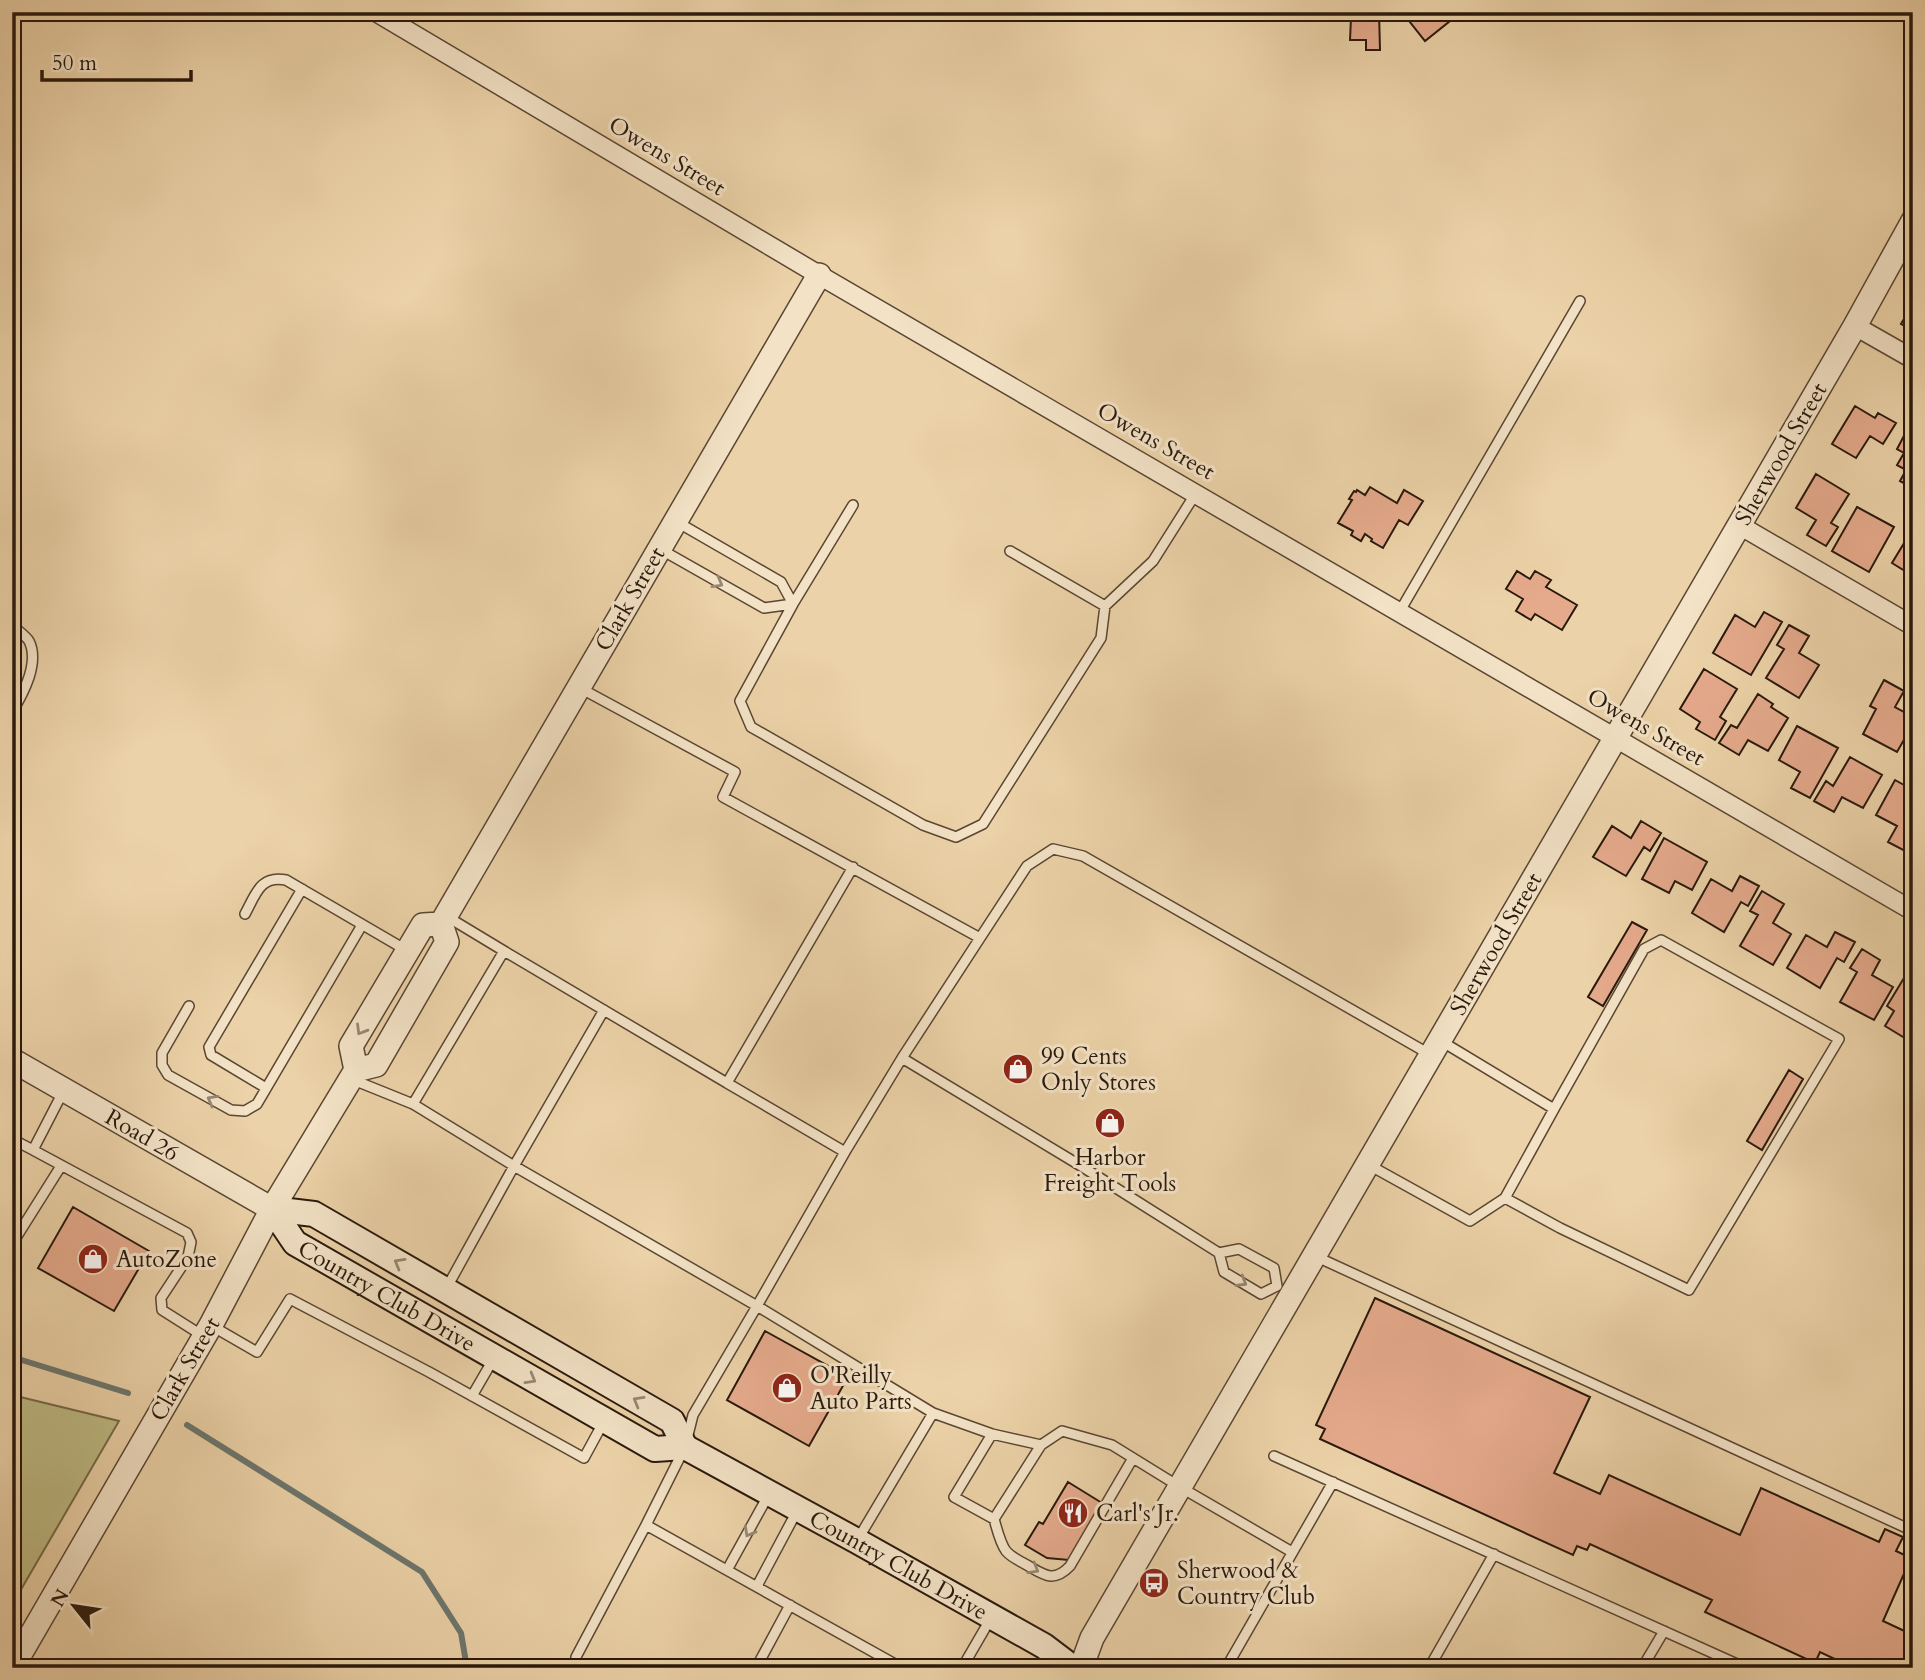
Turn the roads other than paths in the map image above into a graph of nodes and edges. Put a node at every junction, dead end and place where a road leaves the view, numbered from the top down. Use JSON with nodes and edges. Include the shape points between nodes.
{"nodes":[{"id":1,"x":376,"y":12,"type":"edge"},
{"id":2,"x":1913,"y":221,"type":"edge"},
{"id":3,"x":819,"y":275,"type":"junction"},
{"id":4,"x":1580,"y":300,"type":"dead end"},
{"id":5,"x":1855,"y":326,"type":"junction"},
{"id":6,"x":1913,"y":359,"type":"edge"},
{"id":7,"x":1196,"y":493,"type":"junction"},
{"id":8,"x":853,"y":505,"type":"dead end"},
{"id":9,"x":675,"y":520,"type":"junction"},
{"id":10,"x":1740,"y":524,"type":"junction"},
{"id":11,"x":659,"y":549,"type":"junction"},
{"id":12,"x":1010,"y":551,"type":"dead end"},
{"id":13,"x":793,"y":604,"type":"junction"},
{"id":14,"x":1105,"y":606,"type":"junction"},
{"id":15,"x":1400,"y":611,"type":"junction"},
{"id":16,"x":12,"y":625,"type":"edge"},
{"id":17,"x":1913,"y":626,"type":"edge"},
{"id":18,"x":579,"y":687,"type":"junction"},
{"id":19,"x":12,"y":712,"type":"edge"},
{"id":20,"x":1616,"y":737,"type":"junction"},
{"id":21,"x":853,"y":867,"type":"junction"},
{"id":22,"x":302,"y":889,"type":"junction"},
{"id":23,"x":1913,"y":911,"type":"edge"},
{"id":24,"x":245,"y":914,"type":"dead end"},
{"id":25,"x":443,"y":920,"type":"junction"},
{"id":26,"x":362,"y":925,"type":"junction"},
{"id":27,"x":980,"y":938,"type":"junction"},
{"id":28,"x":407,"y":951,"type":"junction"},
{"id":29,"x":504,"y":951,"type":"junction"},
{"id":30,"x":189,"y":1006,"type":"dead end"},
{"id":31,"x":604,"y":1010,"type":"junction"},
{"id":32,"x":385,"y":1048,"type":"junction"},
{"id":33,"x":1435,"y":1048,"type":"junction"},
{"id":34,"x":902,"y":1058,"type":"junction"},
{"id":35,"x":12,"y":1060,"type":"edge"},
{"id":36,"x":353,"y":1074,"type":"junction"},
{"id":37,"x":727,"y":1083,"type":"junction"},
{"id":38,"x":266,"y":1088,"type":"junction"},
{"id":39,"x":64,"y":1090,"type":"junction"},
{"id":40,"x":413,"y":1104,"type":"junction"},
{"id":41,"x":1554,"y":1109,"type":"junction"},
{"id":42,"x":12,"y":1139,"type":"edge"},
{"id":43,"x":33,"y":1150,"type":"junction"},
{"id":44,"x":845,"y":1153,"type":"junction"},
{"id":45,"x":1368,"y":1164,"type":"junction"},
{"id":46,"x":61,"y":1166,"type":"junction"},
{"id":47,"x":514,"y":1166,"type":"junction"},
{"id":48,"x":1505,"y":1198,"type":"junction"},
{"id":49,"x":272,"y":1209,"type":"junction"},
{"id":50,"x":12,"y":1244,"type":"edge"},
{"id":51,"x":1220,"y":1253,"type":"junction"},
{"id":52,"x":1314,"y":1256,"type":"junction"},
{"id":53,"x":445,"y":1290,"type":"junction"},
{"id":54,"x":1284,"y":1291,"type":"junction"},
{"id":55,"x":757,"y":1306,"type":"junction"},
{"id":56,"x":207,"y":1331,"type":"junction"},
{"id":57,"x":494,"y":1358,"type":"junction"},
{"id":58,"x":472,"y":1396,"type":"junction"},
{"id":59,"x":933,"y":1413,"type":"junction"},
{"id":60,"x":604,"y":1420,"type":"junction"},
{"id":61,"x":992,"y":1434,"type":"junction"},
{"id":62,"x":1041,"y":1444,"type":"junction"},
{"id":63,"x":685,"y":1447,"type":"junction"},
{"id":64,"x":1274,"y":1456,"type":"dead end"},
{"id":65,"x":1133,"y":1458,"type":"junction"},
{"id":66,"x":1333,"y":1482,"type":"junction"},
{"id":67,"x":1180,"y":1487,"type":"junction"},
{"id":68,"x":770,"y":1493,"type":"junction"},
{"id":69,"x":799,"y":1508,"type":"junction"},
{"id":70,"x":994,"y":1519,"type":"junction"},
{"id":71,"x":646,"y":1525,"type":"junction"},
{"id":72,"x":1913,"y":1531,"type":"edge"},
{"id":73,"x":857,"y":1541,"type":"junction"},
{"id":74,"x":1292,"y":1552,"type":"junction"},
{"id":75,"x":1494,"y":1555,"type":"junction"},
{"id":76,"x":727,"y":1570,"type":"junction"},
{"id":77,"x":757,"y":1586,"type":"junction"},
{"id":78,"x":790,"y":1605,"type":"junction"},
{"id":79,"x":992,"y":1617,"type":"junction"},
{"id":80,"x":1664,"y":1631,"type":"junction"},
{"id":81,"x":12,"y":1668,"type":"edge"},
{"id":82,"x":576,"y":1668,"type":"edge"},
{"id":83,"x":756,"y":1668,"type":"edge"},
{"id":84,"x":902,"y":1668,"type":"edge"},
{"id":85,"x":961,"y":1668,"type":"edge"},
{"id":86,"x":1073,"y":1668,"type":"edge"},
{"id":87,"x":1081,"y":1668,"type":"edge"},
{"id":88,"x":1226,"y":1668,"type":"edge"},
{"id":89,"x":1429,"y":1668,"type":"edge"},
{"id":90,"x":1642,"y":1668,"type":"edge"},
{"id":91,"x":1746,"y":1668,"type":"edge"}],
"edges":[{"from":1,"to":3,"type":"street","name":"Owens Street"},
{"from":2,"to":5,"type":"street","name":"Sherwood Street"},
{"from":3,"to":7,"type":"street","name":"Owens Street"},
{"from":3,"to":9,"type":"street","name":"Clark Street"},
{"from":4,"to":15,"type":"lane"},
{"from":5,"to":6,"type":"street"},
{"from":5,"to":10,"type":"street","name":"Sherwood Street"},
{"from":7,"to":14,"type":"lane","via":[[1153,561]]},
{"from":7,"to":15,"type":"street","name":"Owens Street"},
{"from":8,"to":13,"type":"lane"},
{"from":9,"to":11,"type":"street","name":"Clark Street"},
{"from":9,"to":13,"type":"lane","via":[[781,582]]},
{"from":10,"to":17,"type":"street"},
{"from":10,"to":20,"type":"street","name":"Sherwood Street"},
{"from":11,"to":13,"type":"lane","one_way":true,"via":[[764,608]]},
{"from":11,"to":18,"type":"street","name":"Clark Street"},
{"from":12,"to":14,"type":"lane"},
{"from":13,"to":14,"type":"lane","via":[[740,701],[751,727],[923,825],[956,837],[983,824],[1101,638]]},
{"from":15,"to":20,"type":"street","name":"Owens Street"},
{"from":16,"to":19,"type":"lane","via":[[29,641],[33,662],[24,693]]},
{"from":18,"to":21,"type":"lane","via":[[736,772],[723,797]]},
{"from":18,"to":25,"type":"street","name":"Clark Street"},
{"from":20,"to":23,"type":"street","name":"Owens Street"},
{"from":20,"to":33,"type":"street","name":"Sherwood Street"},
{"from":21,"to":27,"type":"lane"},
{"from":21,"to":37,"type":"lane"},
{"from":22,"to":24,"type":"lane","via":[[275,878],[262,884]]},
{"from":22,"to":26,"type":"lane"},
{"from":22,"to":38,"type":"lane","via":[[209,1048],[211,1055]]},
{"from":25,"to":28,"type":"street","name":"Clark Street","via":[[423,925]]},
{"from":25,"to":29,"type":"lane"},
{"from":25,"to":32,"type":"street","name":"Clark Street","via":[[447,942]]},
{"from":26,"to":28,"type":"lane"},
{"from":26,"to":38,"type":"lane"},
{"from":27,"to":33,"type":"lane","via":[[1027,866],[1053,849],[1083,856]]},
{"from":27,"to":34,"type":"lane"},
{"from":28,"to":32,"type":"street","via":[[417,961],[381,1029]]},
{"from":28,"to":36,"type":"street","name":"Clark Street","one_way":true,"via":[[351,1046]]},
{"from":29,"to":31,"type":"lane"},
{"from":29,"to":40,"type":"lane"},
{"from":38,"to":30,"type":"lane","one_way":true,"via":[[257,1104],[245,1111],[231,1110],[168,1075],[162,1054]]},
{"from":31,"to":37,"type":"lane"},
{"from":31,"to":47,"type":"lane"},
{"from":32,"to":36,"type":"street","name":"Clark Street","via":[[376,1065]]},
{"from":33,"to":41,"type":"lane"},
{"from":33,"to":45,"type":"street","name":"Sherwood Street"},
{"from":34,"to":44,"type":"lane"},
{"from":34,"to":51,"type":"lane"},
{"from":35,"to":39,"type":"street","name":"Road 26"},
{"from":36,"to":40,"type":"lane"},
{"from":36,"to":49,"type":"street","name":"Clark Street"},
{"from":37,"to":44,"type":"lane"},
{"from":39,"to":43,"type":"lane"},
{"from":39,"to":49,"type":"street","name":"Road 26"},
{"from":40,"to":47,"type":"lane"},
{"from":41,"to":48,"type":"lane"},
{"from":41,"to":48,"type":"lane","via":[[1644,949],[1661,940],[1839,1039],[1689,1290]]},
{"from":42,"to":43,"type":"lane"},
{"from":43,"to":46,"type":"lane"},
{"from":44,"to":55,"type":"lane"},
{"from":45,"to":48,"type":"lane","via":[[1470,1221]]},
{"from":45,"to":52,"type":"street","name":"Sherwood Street"},
{"from":46,"to":50,"type":"lane"},
{"from":46,"to":56,"type":"lane","via":[[187,1233],[191,1242],[188,1257],[161,1298],[162,1310]]},
{"from":47,"to":53,"type":"lane"},
{"from":47,"to":55,"type":"lane"},
{"from":53,"to":49,"type":"main road","name":"Country Club Drive","one_way":true,"via":[[314,1214]]},
{"from":49,"to":56,"type":"street","name":"Clark Street"},
{"from":49,"to":57,"type":"main road","name":"Country Club Drive","via":[[295,1243]]},
{"from":51,"to":54,"type":"lane","via":[[1239,1248],[1274,1268]]},
{"from":51,"to":54,"type":"lane","one_way":true,"via":[[1224,1272],[1261,1294]]},
{"from":52,"to":54,"type":"street","name":"Sherwood Street"},
{"from":52,"to":72,"type":"lane"},
{"from":63,"to":53,"type":"main road","name":"Country Club Drive","one_way":true,"via":[[672,1421]]},
{"from":54,"to":67,"type":"street","name":"Sherwood Street"},
{"from":55,"to":59,"type":"lane"},
{"from":55,"to":63,"type":"lane","via":[[693,1415]]},
{"from":56,"to":58,"type":"lane","via":[[257,1352],[290,1299]]},
{"from":56,"to":81,"type":"street","name":"Clark Street"},
{"from":57,"to":58,"type":"lane"},
{"from":57,"to":60,"type":"main road","name":"Country Club Drive","one_way":true},
{"from":58,"to":60,"type":"lane","via":[[584,1458]]},
{"from":59,"to":61,"type":"lane"},
{"from":59,"to":73,"type":"lane"},
{"from":60,"to":63,"type":"main road","name":"Country Club Drive","via":[[655,1450]]},
{"from":61,"to":62,"type":"lane"},
{"from":61,"to":70,"type":"lane","via":[[954,1497]]},
{"from":62,"to":65,"type":"lane","via":[[1062,1432],[1112,1445]]},
{"from":62,"to":70,"type":"lane"},
{"from":63,"to":68,"type":"main road","name":"Country Club Drive"},
{"from":63,"to":71,"type":"lane"},
{"from":64,"to":66,"type":"lane"},
{"from":65,"to":67,"type":"lane"},
{"from":70,"to":65,"type":"lane","one_way":true,"via":[[1010,1555],[1045,1576],[1055,1576],[1070,1566]]},
{"from":66,"to":74,"type":"lane"},
{"from":66,"to":75,"type":"lane"},
{"from":67,"to":74,"type":"lane"},
{"from":67,"to":87,"type":"street","name":"Sherwood Street","via":[[1092,1638]]},
{"from":68,"to":69,"type":"main road","name":"Country Club Drive"},
{"from":68,"to":76,"type":"lane","one_way":true},
{"from":69,"to":73,"type":"main road","name":"Country Club Drive"},
{"from":69,"to":77,"type":"lane"},
{"from":71,"to":76,"type":"lane"},
{"from":71,"to":82,"type":"lane","via":[[576,1657]]},
{"from":73,"to":79,"type":"main road","name":"Country Club Drive"},
{"from":74,"to":88,"type":"lane"},
{"from":75,"to":80,"type":"lane"},
{"from":75,"to":89,"type":"lane"},
{"from":76,"to":77,"type":"lane"},
{"from":77,"to":78,"type":"lane"},
{"from":78,"to":83,"type":"lane"},
{"from":78,"to":84,"type":"lane"},
{"from":79,"to":85,"type":"lane"},
{"from":79,"to":86,"type":"main road","name":"Country Club Drive"},
{"from":80,"to":90,"type":"lane"},
{"from":80,"to":91,"type":"lane"}]}
